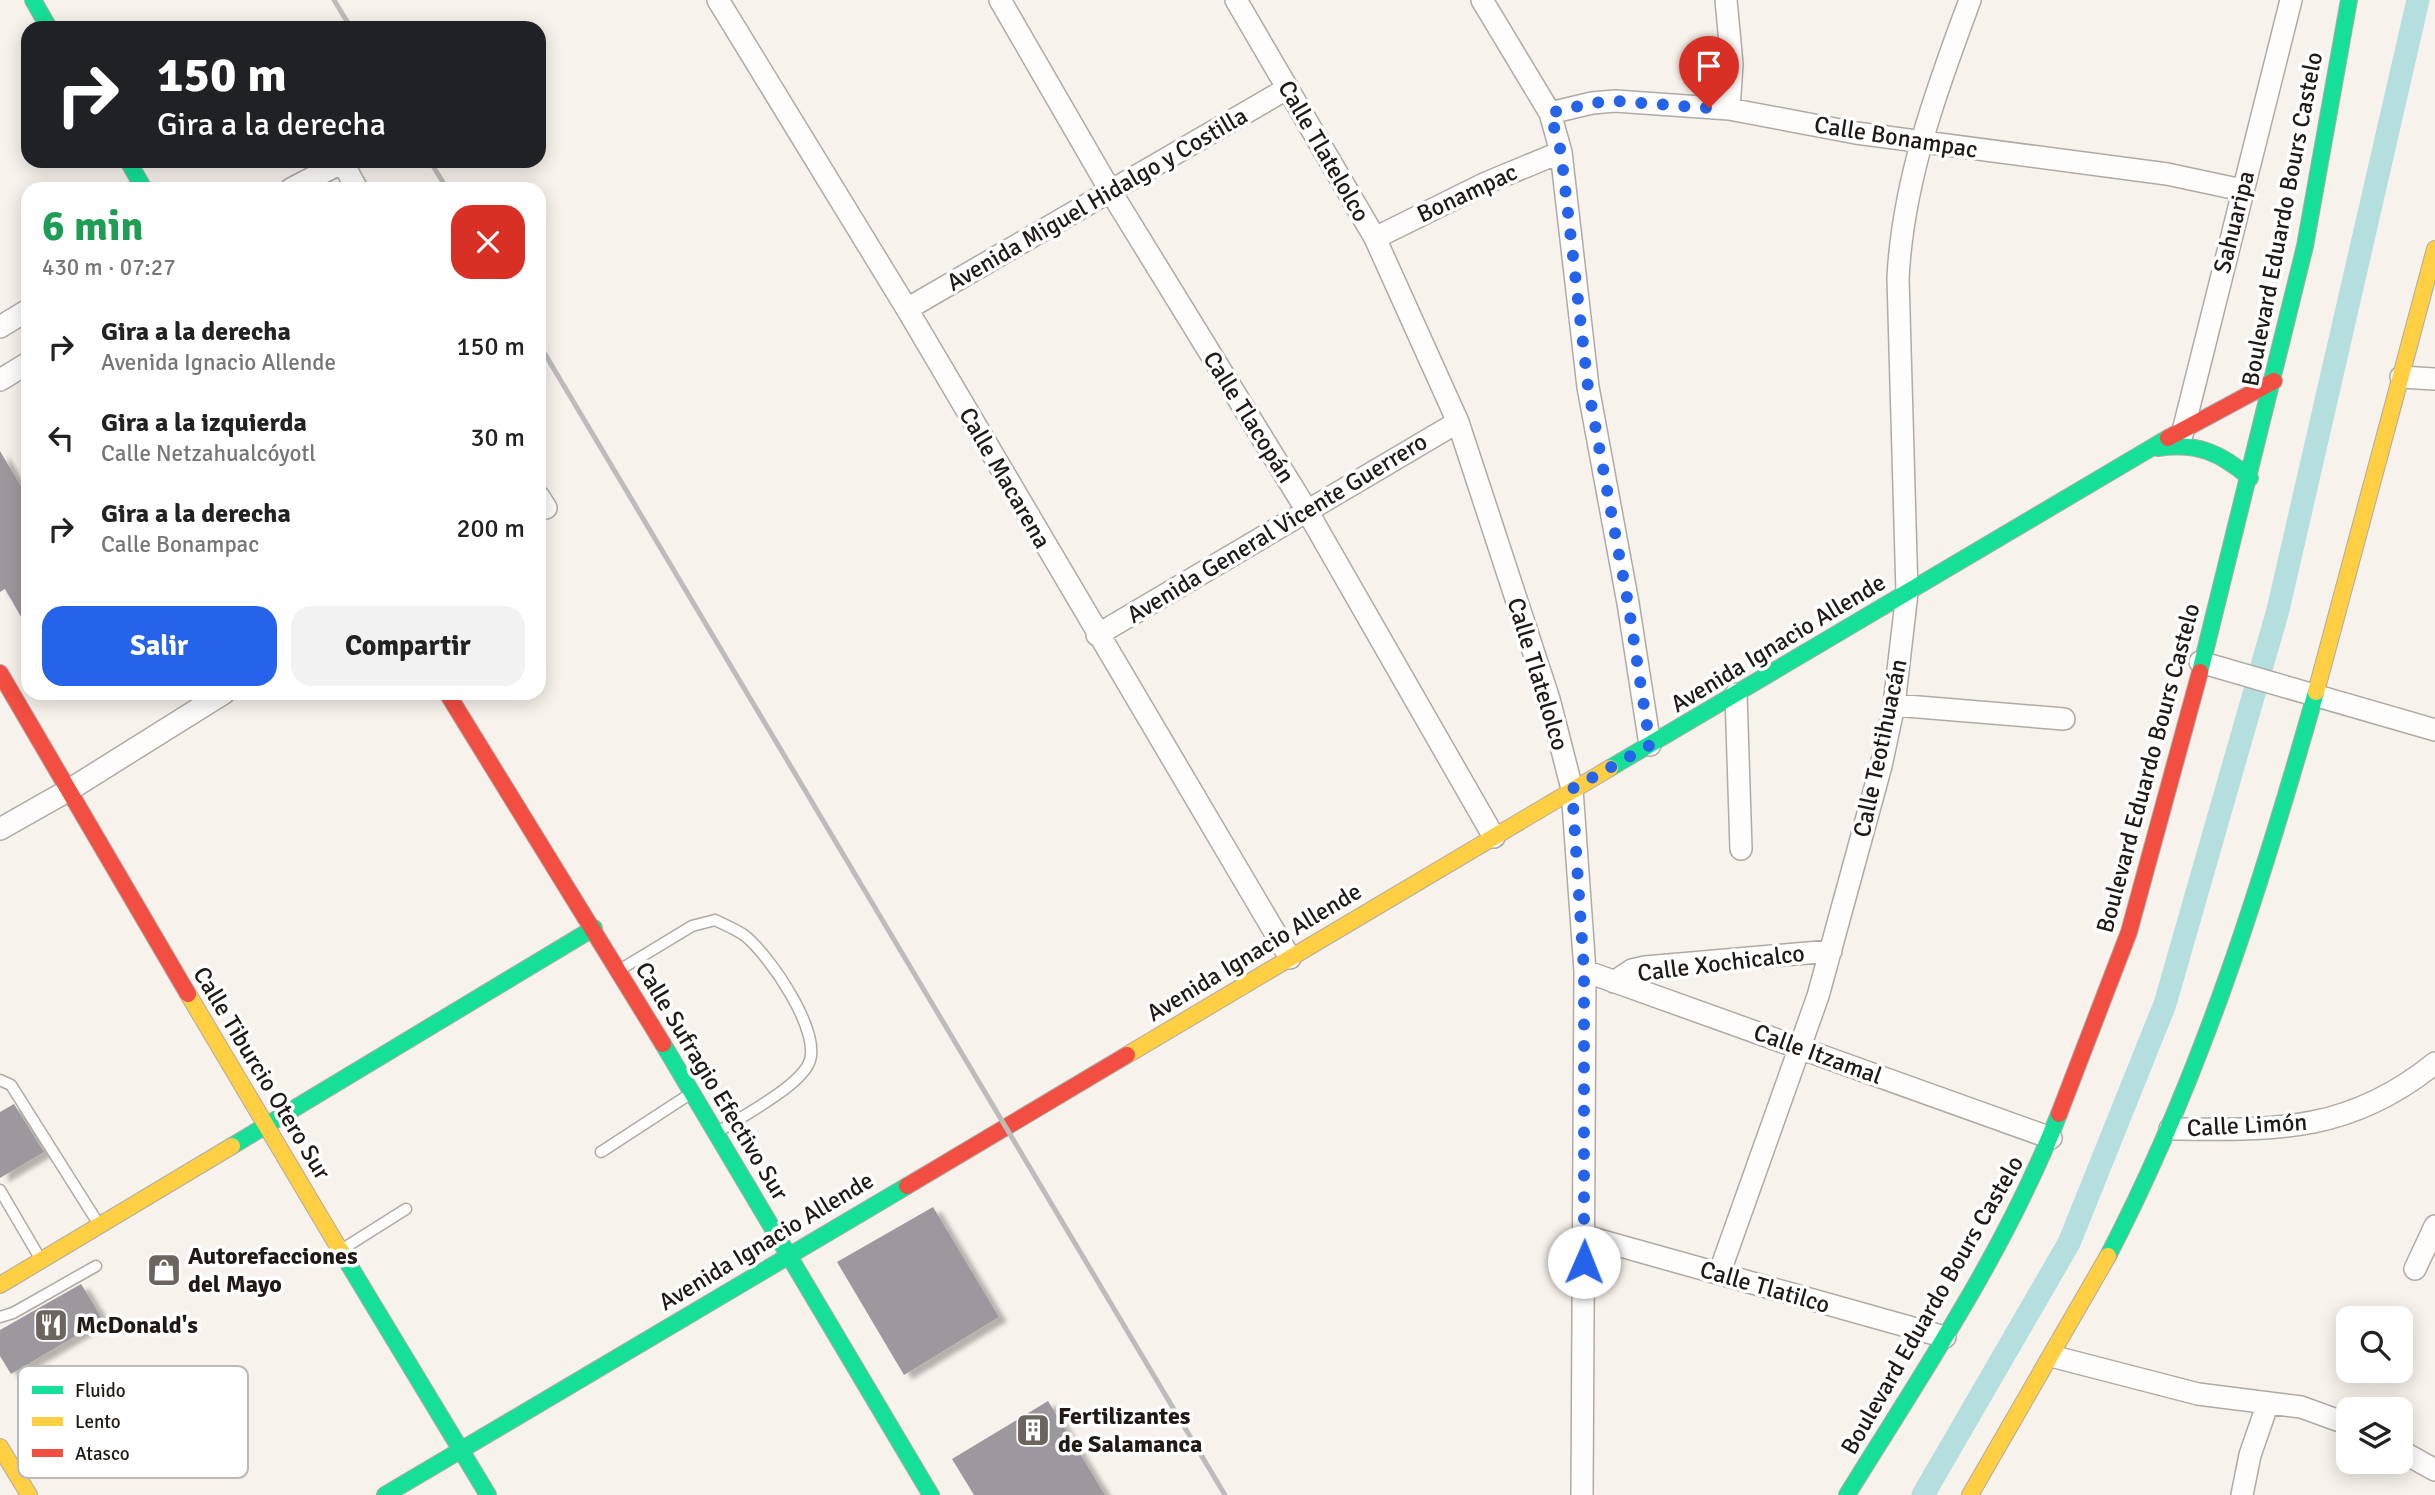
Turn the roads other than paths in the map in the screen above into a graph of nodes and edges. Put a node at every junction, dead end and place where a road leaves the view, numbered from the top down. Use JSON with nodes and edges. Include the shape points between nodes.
{"nodes":[{"id":1,"x":33,"y":0,"type":"edge"},
{"id":2,"x":1000,"y":0,"type":"edge"},
{"id":3,"x":1236,"y":0,"type":"edge"},
{"id":4,"x":1482,"y":0,"type":"edge"},
{"id":5,"x":1726,"y":0,"type":"edge"},
{"id":6,"x":1970,"y":0,"type":"edge"},
{"id":7,"x":2291,"y":0,"type":"edge"},
{"id":8,"x":2349,"y":0,"type":"edge"},
{"id":9,"x":727,"y":3,"type":"edge"},
{"id":10,"x":45,"y":21,"type":"edge"},
{"id":11,"x":1287,"y":88,"type":"junction"},
{"id":12,"x":1729,"y":109,"type":"junction"},
{"id":13,"x":1550,"y":113,"type":"junction"},
{"id":14,"x":1920,"y":143,"type":"junction"},
{"id":15,"x":1561,"y":152,"type":"junction"},
{"id":16,"x":331,"y":168,"type":"edge"},
{"id":17,"x":304,"y":182,"type":"edge"},
{"id":18,"x":2242,"y":190,"type":"junction"},
{"id":19,"x":1111,"y":192,"type":"junction"},
{"id":20,"x":1375,"y":238,"type":"junction"},
{"id":21,"x":2435,"y":249,"type":"edge"},
{"id":22,"x":907,"y":309,"type":"junction"},
{"id":23,"x":21,"y":314,"type":"edge"},
{"id":24,"x":0,"y":327,"type":"edge"},
{"id":25,"x":21,"y":367,"type":"edge"},
{"id":26,"x":2401,"y":377,"type":"junction"},
{"id":27,"x":2435,"y":379,"type":"edge"},
{"id":28,"x":0,"y":380,"type":"edge"},
{"id":29,"x":2274,"y":382,"type":"junction"},
{"id":30,"x":1458,"y":422,"type":"junction"},
{"id":31,"x":2182,"y":436,"type":"junction"},
{"id":32,"x":2250,"y":478,"type":"junction"},
{"id":33,"x":1306,"y":509,"type":"junction"},
{"id":34,"x":1907,"y":593,"type":"junction"},
{"id":35,"x":1097,"y":635,"type":"junction"},
{"id":36,"x":2200,"y":662,"type":"junction"},
{"id":37,"x":0,"y":673,"type":"edge"},
{"id":38,"x":2308,"y":691,"type":"junction"},
{"id":39,"x":1736,"y":694,"type":"junction"},
{"id":40,"x":213,"y":700,"type":"edge"},
{"id":41,"x":451,"y":700,"type":"edge"},
{"id":42,"x":1894,"y":705,"type":"junction"},
{"id":43,"x":2064,"y":719,"type":"dead end"},
{"id":44,"x":2435,"y":730,"type":"edge"},
{"id":45,"x":1650,"y":745,"type":"junction"},
{"id":46,"x":1572,"y":789,"type":"junction"},
{"id":47,"x":69,"y":790,"type":"junction"},
{"id":48,"x":0,"y":829,"type":"edge"},
{"id":49,"x":1494,"y":837,"type":"junction"},
{"id":50,"x":1741,"y":849,"type":"dead end"},
{"id":51,"x":594,"y":928,"type":"junction"},
{"id":52,"x":1831,"y":951,"type":"junction"},
{"id":53,"x":1290,"y":957,"type":"junction"},
{"id":54,"x":619,"y":970,"type":"junction"},
{"id":55,"x":1584,"y":971,"type":"junction"},
{"id":56,"x":1614,"y":982,"type":"junction"},
{"id":57,"x":1799,"y":1047,"type":"junction"},
{"id":58,"x":2435,"y":1063,"type":"edge"},
{"id":59,"x":0,"y":1080,"type":"edge"},
{"id":60,"x":692,"y":1093,"type":"junction"},
{"id":61,"x":265,"y":1126,"type":"junction"},
{"id":62,"x":2170,"y":1129,"type":"junction"},
{"id":63,"x":717,"y":1133,"type":"junction"},
{"id":64,"x":2051,"y":1138,"type":"junction"},
{"id":65,"x":601,"y":1152,"type":"dead end"},
{"id":66,"x":0,"y":1190,"type":"edge"},
{"id":67,"x":406,"y":1209,"type":"dead end"},
{"id":68,"x":99,"y":1226,"type":"junction"},
{"id":69,"x":2435,"y":1226,"type":"edge"},
{"id":70,"x":1585,"y":1236,"type":"junction"},
{"id":71,"x":341,"y":1250,"type":"junction"},
{"id":72,"x":789,"y":1254,"type":"junction"},
{"id":73,"x":41,"y":1260,"type":"junction"},
{"id":74,"x":96,"y":1266,"type":"dead end"},
{"id":75,"x":2415,"y":1269,"type":"dead end"},
{"id":76,"x":1719,"y":1274,"type":"junction"},
{"id":77,"x":0,"y":1285,"type":"edge"},
{"id":78,"x":0,"y":1317,"type":"edge"},
{"id":79,"x":1945,"y":1337,"type":"junction"},
{"id":80,"x":2055,"y":1357,"type":"junction"},
{"id":81,"x":2268,"y":1404,"type":"junction"},
{"id":82,"x":2336,"y":1420,"type":"edge"},
{"id":83,"x":0,"y":1447,"type":"edge"},
{"id":84,"x":461,"y":1450,"type":"junction"},
{"id":85,"x":2413,"y":1458,"type":"edge"},
{"id":86,"x":2435,"y":1470,"type":"edge"},
{"id":87,"x":18,"y":1477,"type":"edge"},
{"id":88,"x":19,"y":1478,"type":"edge"},
{"id":89,"x":29,"y":1495,"type":"edge"},
{"id":90,"x":385,"y":1495,"type":"edge"},
{"id":91,"x":488,"y":1495,"type":"edge"},
{"id":92,"x":931,"y":1495,"type":"edge"},
{"id":93,"x":1582,"y":1495,"type":"edge"},
{"id":94,"x":1847,"y":1495,"type":"edge"},
{"id":95,"x":1970,"y":1495,"type":"edge"},
{"id":96,"x":2242,"y":1495,"type":"edge"}],
"edges":[{"from":1,"to":10,"type":"main road"},
{"from":2,"to":19,"type":"street","name":"Calle Tlacopán"},
{"from":3,"to":11,"type":"street","name":"Calle Tlatelolco"},
{"from":4,"to":13,"type":"street"},
{"from":5,"to":12,"type":"street","via":[[1732,64]]},
{"from":6,"to":14,"type":"street","name":"Calle Teotihuacán"},
{"from":7,"to":18,"type":"street","name":"Sahuaripa"},
{"from":8,"to":29,"type":"main road","name":"Boulevard Eduardo Bours Castelo","via":[[2305,246]]},
{"from":9,"to":22,"type":"street","name":"Calle Macarena"},
{"from":11,"to":19,"type":"street","name":"Avenida Miguel Hidalgo y Costilla"},
{"from":11,"to":20,"type":"street","name":"Calle Tlatelolco"},
{"from":12,"to":13,"type":"street","name":"Calle Bonampac","via":[[1615,101]]},
{"from":12,"to":14,"type":"street","name":"Calle Bonampac"},
{"from":13,"to":15,"type":"street"},
{"from":14,"to":18,"type":"street","name":"Calle Bonampac","via":[[2167,174]]},
{"from":14,"to":34,"type":"street","name":"Calle Teotihuacán","via":[[1907,199],[1898,278]]},
{"from":15,"to":20,"type":"street","name":"Bonampac"},
{"from":15,"to":45,"type":"street","via":[[1588,387]]},
{"from":16,"to":17,"type":"street"},
{"from":18,"to":31,"type":"street","name":"Sahuaripa"},
{"from":19,"to":22,"type":"street","name":"Avenida Miguel Hidalgo y Costilla"},
{"from":19,"to":33,"type":"street","name":"Calle Tlacopán"},
{"from":20,"to":30,"type":"street","name":"Calle Tlatelolco"},
{"from":21,"to":26,"type":"main road"},
{"from":22,"to":35,"type":"street","name":"Calle Macarena"},
{"from":23,"to":24,"type":"street"},
{"from":25,"to":28,"type":"street"},
{"from":26,"to":27,"type":"street"},
{"from":26,"to":38,"type":"main road"},
{"from":29,"to":31,"type":"main road","name":"Avenida Ignacio Allende"},
{"from":29,"to":32,"type":"main road","name":"Boulevard Eduardo Bours Castelo"},
{"from":30,"to":33,"type":"street","name":"Avenida General Vicente Guerrero"},
{"from":30,"to":46,"type":"street","name":"Calle Tlatelolco","via":[[1549,699]]},
{"from":31,"to":32,"type":"main road","via":[[2218,454]]},
{"from":31,"to":34,"type":"main road","name":"Avenida Ignacio Allende","via":[[2148,451]]},
{"from":32,"to":36,"type":"main road","name":"Boulevard Eduardo Bours Castelo"},
{"from":33,"to":35,"type":"street","name":"Avenida General Vicente Guerrero"},
{"from":33,"to":49,"type":"street","name":"Calle Tlacopán"},
{"from":34,"to":39,"type":"main road","name":"Avenida Ignacio Allende"},
{"from":34,"to":42,"type":"street","name":"Calle Teotihuacán"},
{"from":35,"to":53,"type":"street","name":"Calle Macarena"},
{"from":36,"to":38,"type":"street"},
{"from":36,"to":64,"type":"main road","name":"Boulevard Eduardo Bours Castelo","via":[[2144,884]]},
{"from":37,"to":47,"type":"main road","name":"Calle Tiburcio Otero Sur"},
{"from":38,"to":44,"type":"street"},
{"from":38,"to":62,"type":"main road","via":[[2290,790],[2255,900]]},
{"from":39,"to":45,"type":"main road","name":"Avenida Ignacio Allende"},
{"from":39,"to":50,"type":"street"},
{"from":40,"to":47,"type":"street"},
{"from":41,"to":51,"type":"main road","name":"Calle Sufragio Efectivo Sur"},
{"from":42,"to":43,"type":"street"},
{"from":42,"to":52,"type":"street","name":"Calle Teotihuacán"},
{"from":45,"to":46,"type":"main road","name":"Avenida Ignacio Allende"},
{"from":46,"to":49,"type":"main road","name":"Avenida Ignacio Allende"},
{"from":46,"to":55,"type":"street","name":"Calle Tlatelolco"},
{"from":47,"to":48,"type":"street"},
{"from":47,"to":61,"type":"main road","name":"Calle Tiburcio Otero Sur"},
{"from":49,"to":53,"type":"main road","name":"Avenida Ignacio Allende"},
{"from":51,"to":54,"type":"main road","name":"Calle Sufragio Efectivo Sur"},
{"from":51,"to":61,"type":"main road"},
{"from":52,"to":56,"type":"street","name":"Calle Xochicalco","via":[[1645,967]]},
{"from":52,"to":57,"type":"street","name":"Calle Teotihuacán"},
{"from":53,"to":72,"type":"main road","name":"Avenida Ignacio Allende"},
{"from":54,"to":60,"type":"main road","name":"Calle Sufragio Efectivo Sur"},
{"from":54,"to":63,"type":"lane","via":[[692,926],[715,920],[745,936],[770,964],[797,1007],[813,1048],[808,1065],[790,1083]]},
{"from":55,"to":56,"type":"street","name":"Calle Itzamal"},
{"from":55,"to":70,"type":"street","name":"Calle Tlatelolco"},
{"from":56,"to":57,"type":"street","name":"Calle Itzamal"},
{"from":57,"to":64,"type":"street","name":"Calle Itzamal"},
{"from":57,"to":76,"type":"street","name":"Calle Teotihuacán"},
{"from":58,"to":62,"type":"street","name":"Calle Limón","via":[[2390,1096],[2327,1120],[2279,1128]]},
{"from":59,"to":68,"type":"lane","via":[[11,1085]]},
{"from":60,"to":63,"type":"main road","name":"Calle Sufragio Efectivo Sur"},
{"from":60,"to":65,"type":"lane"},
{"from":61,"to":68,"type":"main road"},
{"from":61,"to":71,"type":"main road","name":"Calle Tiburcio Otero Sur"},
{"from":62,"to":80,"type":"main road"},
{"from":63,"to":72,"type":"main road","name":"Calle Sufragio Efectivo Sur"},
{"from":64,"to":79,"type":"main road","name":"Boulevard Eduardo Bours Castelo","via":[[2011,1223]]},
{"from":66,"to":73,"type":"lane"},
{"from":67,"to":71,"type":"lane"},
{"from":68,"to":73,"type":"main road"},
{"from":69,"to":75,"type":"street"},
{"from":70,"to":76,"type":"street","name":"Calle Tlatilco"},
{"from":70,"to":93,"type":"street","name":"Calle Tlatelolco"},
{"from":71,"to":84,"type":"main road","name":"Calle Tiburcio Otero Sur"},
{"from":72,"to":84,"type":"main road","name":"Avenida Ignacio Allende"},
{"from":72,"to":92,"type":"main road","name":"Calle Sufragio Efectivo Sur"},
{"from":73,"to":77,"type":"main road"},
{"from":74,"to":78,"type":"lane"},
{"from":76,"to":79,"type":"street","name":"Calle Tlatilco"},
{"from":79,"to":94,"type":"main road","name":"Boulevard Eduardo Bours Castelo"},
{"from":80,"to":81,"type":"street","via":[[2198,1394]]},
{"from":80,"to":95,"type":"main road"},
{"from":81,"to":82,"type":"street","via":[[2301,1408]]},
{"from":81,"to":96,"type":"street"},
{"from":83,"to":87,"type":"main road"},
{"from":84,"to":90,"type":"main road","name":"Avenida Ignacio Allende"},
{"from":84,"to":91,"type":"main road","name":"Calle Tiburcio Otero Sur"},
{"from":85,"to":86,"type":"street"},
{"from":88,"to":89,"type":"main road"}]}
